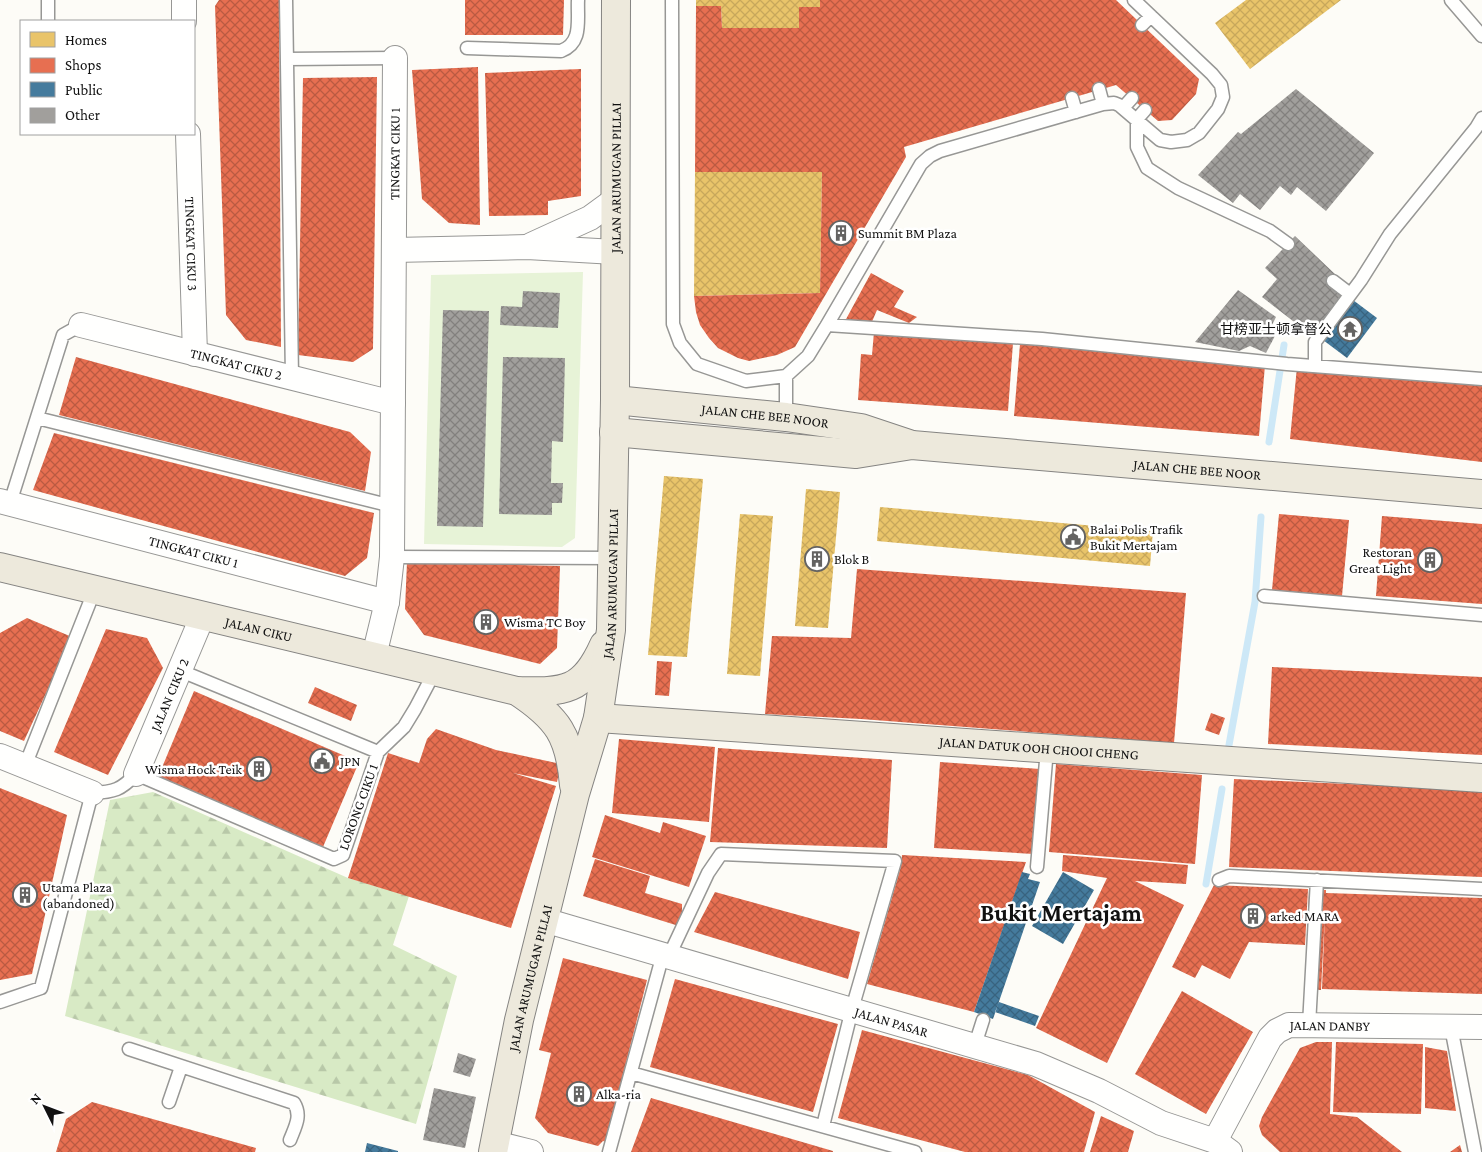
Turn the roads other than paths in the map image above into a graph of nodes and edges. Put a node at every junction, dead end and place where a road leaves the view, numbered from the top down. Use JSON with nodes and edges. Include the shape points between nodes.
{"nodes":[{"id":1,"x":48,"y":0,"type":"edge"},
{"id":2,"x":184,"y":0,"type":"edge"},
{"id":3,"x":286,"y":0,"type":"edge"},
{"id":4,"x":578,"y":0,"type":"edge"},
{"id":5,"x":616,"y":0,"type":"edge"},
{"id":6,"x":672,"y":0,"type":"edge"},
{"id":7,"x":1134,"y":0,"type":"edge"},
{"id":8,"x":1451,"y":0,"type":"edge"},
{"id":9,"x":48,"y":20,"type":"edge"},
{"id":10,"x":184,"y":20,"type":"edge"},
{"id":11,"x":1482,"y":36,"type":"edge"},
{"id":12,"x":1182,"y":45,"type":"junction"},
{"id":13,"x":467,"y":48,"type":"dead end"},
{"id":14,"x":1173,"y":55,"type":"dead end"},
{"id":15,"x":395,"y":58,"type":"joint"},
{"id":16,"x":287,"y":59,"type":"junction"},
{"id":17,"x":1099,"y":89,"type":"dead end"},
{"id":18,"x":1072,"y":98,"type":"dead end"},
{"id":19,"x":1104,"y":104,"type":"junction"},
{"id":20,"x":1076,"y":112,"type":"junction"},
{"id":21,"x":1141,"y":114,"type":"junction"},
{"id":22,"x":1482,"y":118,"type":"edge"},
{"id":23,"x":188,"y":135,"type":"edge"},
{"id":24,"x":616,"y":199,"type":"junction"},
{"id":25,"x":1288,"y":244,"type":"dead end"},
{"id":26,"x":528,"y":246,"type":"junction"},
{"id":27,"x":394,"y":250,"type":"junction"},
{"id":28,"x":614,"y":252,"type":"junction"},
{"id":29,"x":1333,"y":281,"type":"dead end"},
{"id":30,"x":1350,"y":294,"type":"junction"},
{"id":31,"x":81,"y":326,"type":"joint"},
{"id":32,"x":828,"y":326,"type":"junction"},
{"id":33,"x":195,"y":354,"type":"junction"},
{"id":34,"x":1315,"y":366,"type":"junction"},
{"id":35,"x":786,"y":376,"type":"junction"},
{"id":36,"x":292,"y":377,"type":"junction"},
{"id":37,"x":1482,"y":379,"type":"edge"},
{"id":38,"x":615,"y":400,"type":"junction"},
{"id":39,"x":393,"y":403,"type":"junction"},
{"id":40,"x":786,"y":417,"type":"junction"},
{"id":41,"x":37,"y":418,"type":"junction"},
{"id":42,"x":614,"y":432,"type":"junction"},
{"id":43,"x":912,"y":445,"type":"junction"},
{"id":44,"x":1482,"y":494,"type":"edge"},
{"id":45,"x":5,"y":502,"type":"edge"},
{"id":46,"x":392,"y":506,"type":"junction"},
{"id":47,"x":392,"y":557,"type":"junction"},
{"id":48,"x":612,"y":558,"type":"junction"},
{"id":49,"x":0,"y":567,"type":"edge"},
{"id":50,"x":95,"y":589,"type":"junction"},
{"id":51,"x":1264,"y":596,"type":"dead end"},
{"id":52,"x":387,"y":602,"type":"junction"},
{"id":53,"x":203,"y":615,"type":"junction"},
{"id":54,"x":1482,"y":615,"type":"edge"},
{"id":55,"x":611,"y":630,"type":"junction"},
{"id":56,"x":374,"y":656,"type":"junction"},
{"id":57,"x":180,"y":670,"type":"junction"},
{"id":58,"x":435,"y":671,"type":"junction"},
{"id":59,"x":517,"y":691,"type":"junction"},
{"id":60,"x":598,"y":718,"type":"junction"},
{"id":61,"x":1047,"y":749,"type":"junction"},
{"id":62,"x":378,"y":752,"type":"junction"},
{"id":63,"x":0,"y":756,"type":"edge"},
{"id":64,"x":25,"y":766,"type":"junction"},
{"id":65,"x":136,"y":774,"type":"junction"},
{"id":66,"x":1482,"y":778,"type":"edge"},
{"id":67,"x":92,"y":793,"type":"junction"},
{"id":68,"x":575,"y":794,"type":"junction"},
{"id":69,"x":1037,"y":868,"type":"dead end"},
{"id":70,"x":1218,"y":880,"type":"dead end"},
{"id":71,"x":1317,"y":880,"type":"junction"},
{"id":72,"x":1482,"y":889,"type":"edge"},
{"id":73,"x":544,"y":920,"type":"junction"},
{"id":74,"x":666,"y":955,"type":"junction"},
{"id":75,"x":0,"y":1002,"type":"edge"},
{"id":76,"x":852,"y":1008,"type":"junction"},
{"id":77,"x":983,"y":1020,"type":"dead end"},
{"id":78,"x":1309,"y":1025,"type":"junction"},
{"id":79,"x":1451,"y":1027,"type":"junction"},
{"id":80,"x":1482,"y":1028,"type":"edge"},
{"id":81,"x":975,"y":1045,"type":"junction"},
{"id":82,"x":129,"y":1049,"type":"dead end"},
{"id":83,"x":181,"y":1067,"type":"junction"},
{"id":84,"x":631,"y":1073,"type":"junction"},
{"id":85,"x":169,"y":1102,"type":"dead end"},
{"id":86,"x":823,"y":1126,"type":"junction"},
{"id":87,"x":290,"y":1140,"type":"dead end"},
{"id":88,"x":1223,"y":1146,"type":"edge"},
{"id":89,"x":494,"y":1147,"type":"edge"},
{"id":90,"x":531,"y":1152,"type":"edge"},
{"id":91,"x":609,"y":1152,"type":"edge"},
{"id":92,"x":915,"y":1152,"type":"edge"},
{"id":93,"x":1475,"y":1152,"type":"edge"}],
"edges":[{"from":1,"to":9,"type":"lane"},
{"from":2,"to":10,"type":"street"},
{"from":3,"to":16,"type":"lane"},
{"from":4,"to":13,"type":"lane","via":[[575,41],[561,51]]},
{"from":5,"to":24,"type":"main road","name":"JALAN ARUMUGAN PILLAI"},
{"from":6,"to":35,"type":"lane","via":[[673,324],[680,344],[697,364],[746,381]]},
{"from":7,"to":12,"type":"lane","via":[[1147,21]]},
{"from":8,"to":11,"type":"lane"},
{"from":12,"to":14,"type":"lane"},
{"from":12,"to":21,"type":"lane","via":[[1190,62],[1212,74],[1221,85],[1223,97],[1218,109],[1199,133],[1187,140],[1171,142],[1160,140]]},
{"from":15,"to":16,"type":"lane"},
{"from":15,"to":27,"type":"street","name":"TINGKAT CIKU 1"},
{"from":16,"to":36,"type":"lane"},
{"from":17,"to":19,"type":"lane"},
{"from":18,"to":20,"type":"lane"},
{"from":19,"to":20,"type":"lane"},
{"from":19,"to":21,"type":"lane","via":[[1127,103]]},
{"from":20,"to":32,"type":"lane","via":[[930,156],[921,164]]},
{"from":21,"to":25,"type":"lane","via":[[1137,147],[1147,168],[1178,188],[1270,231]]},
{"from":22,"to":30,"type":"lane","via":[[1390,234]]},
{"from":23,"to":33,"type":"street","name":"TINGKAT CIKU 3"},
{"from":24,"to":26,"type":"street","via":[[590,218]]},
{"from":24,"to":28,"type":"main road","name":"JALAN ARUMUGAN PILLAI"},
{"from":26,"to":27,"type":"street"},
{"from":26,"to":28,"type":"street"},
{"from":27,"to":39,"type":"street","name":"TINGKAT CIKU 1"},
{"from":28,"to":38,"type":"main road","name":"JALAN ARUMUGAN PILLAI"},
{"from":29,"to":30,"type":"lane"},
{"from":30,"to":34,"type":"lane","via":[[1315,342]]},
{"from":31,"to":33,"type":"street","name":"TINGKAT CIKU 2"},
{"from":31,"to":41,"type":"lane","via":[[63,336]]},
{"from":32,"to":34,"type":"lane","via":[[1042,339]]},
{"from":32,"to":35,"type":"lane","via":[[808,356]]},
{"from":33,"to":36,"type":"street","name":"TINGKAT CIKU 2"},
{"from":34,"to":37,"type":"lane"},
{"from":35,"to":40,"type":"lane"},
{"from":36,"to":39,"type":"street","name":"TINGKAT CIKU 2"},
{"from":38,"to":40,"type":"main road","name":"JALAN CHE BEE NOOR"},
{"from":38,"to":42,"type":"main road","name":"JALAN ARUMUGAN PILLAI"},
{"from":39,"to":46,"type":"street","name":"TINGKAT CIKU 1"},
{"from":40,"to":43,"type":"main road","name":"JALAN CHE BEE NOOR","via":[[861,428]]},
{"from":41,"to":45,"type":"lane"},
{"from":41,"to":46,"type":"lane"},
{"from":42,"to":43,"type":"main road","name":"JALAN CHE BEE NOOR","via":[[856,454]]},
{"from":42,"to":48,"type":"main road","name":"JALAN ARUMUGAN PILLAI"},
{"from":43,"to":44,"type":"main road","name":"JALAN CHE BEE NOOR"},
{"from":45,"to":52,"type":"street","name":"TINGKAT CIKU 1"},
{"from":46,"to":47,"type":"street","name":"TINGKAT CIKU 1"},
{"from":47,"to":48,"type":"lane"},
{"from":47,"to":52,"type":"street","name":"TINGKAT CIKU 1"},
{"from":48,"to":55,"type":"main road","name":"JALAN ARUMUGAN PILLAI"},
{"from":49,"to":50,"type":"main road","name":"JALAN CIKU"},
{"from":50,"to":53,"type":"main road","name":"JALAN CIKU"},
{"from":50,"to":64,"type":"lane"},
{"from":51,"to":54,"type":"lane"},
{"from":52,"to":56,"type":"street","name":"TINGKAT CIKU 1"},
{"from":53,"to":56,"type":"main road","name":"JALAN CIKU"},
{"from":53,"to":57,"type":"street","name":"JALAN CIKU 2"},
{"from":55,"to":59,"type":"main road","via":[[595,664],[574,685],[544,692]]},
{"from":55,"to":60,"type":"main road","name":"JALAN ARUMUGAN PILLAI"},
{"from":56,"to":58,"type":"main road","name":"JALAN CIKU"},
{"from":57,"to":62,"type":"lane"},
{"from":57,"to":65,"type":"street","name":"JALAN CIKU 2"},
{"from":58,"to":59,"type":"main road","name":"JALAN CIKU"},
{"from":58,"to":62,"type":"lane","via":[[404,727]]},
{"from":59,"to":68,"type":"main road","via":[[537,704],[559,728],[568,745]]},
{"from":60,"to":61,"type":"main road","name":"JALAN DATUK OOH CHOOI CHENG"},
{"from":60,"to":68,"type":"main road","name":"JALAN ARUMUGAN PILLAI"},
{"from":61,"to":66,"type":"main road","name":"JALAN DATUK OOH CHOOI CHENG"},
{"from":61,"to":69,"type":"lane"},
{"from":62,"to":65,"type":"lane","name":"LORONG CIKU 1","via":[[343,854],[334,859]]},
{"from":63,"to":64,"type":"street"},
{"from":64,"to":67,"type":"street"},
{"from":65,"to":67,"type":"lane","via":[[124,786],[109,792]]},
{"from":67,"to":75,"type":"lane","via":[[41,988]]},
{"from":68,"to":73,"type":"main road","name":"JALAN ARUMUGAN PILLAI"},
{"from":70,"to":71,"type":"lane","via":[[1229,876]]},
{"from":71,"to":72,"type":"lane"},
{"from":71,"to":78,"type":"lane"},
{"from":73,"to":74,"type":"street","name":"JALAN PASAR"},
{"from":73,"to":89,"type":"main road","name":"JALAN ARUMUGAN PILLAI","via":[[519,1020]]},
{"from":74,"to":76,"type":"street","name":"JALAN PASAR"},
{"from":74,"to":76,"type":"lane","via":[[721,854],[895,860]]},
{"from":74,"to":84,"type":"lane"},
{"from":76,"to":81,"type":"street","name":"JALAN PASAR"},
{"from":76,"to":86,"type":"lane"},
{"from":77,"to":81,"type":"lane"},
{"from":78,"to":79,"type":"street","name":"JALAN DANBY"},
{"from":78,"to":88,"type":"street","name":"JALAN DANBY","via":[[1289,1025],[1270,1038]]},
{"from":79,"to":80,"type":"street","name":"JALAN DANBY"},
{"from":79,"to":93,"type":"lane"},
{"from":81,"to":88,"type":"street","name":"JALAN PASAR","via":[[1036,1064],[1162,1122]]},
{"from":82,"to":83,"type":"lane"},
{"from":83,"to":85,"type":"lane"},
{"from":83,"to":87,"type":"lane","via":[[294,1103],[298,1110]]},
{"from":84,"to":86,"type":"lane"},
{"from":84,"to":91,"type":"lane"},
{"from":86,"to":92,"type":"lane"},
{"from":89,"to":90,"type":"street"}]}
